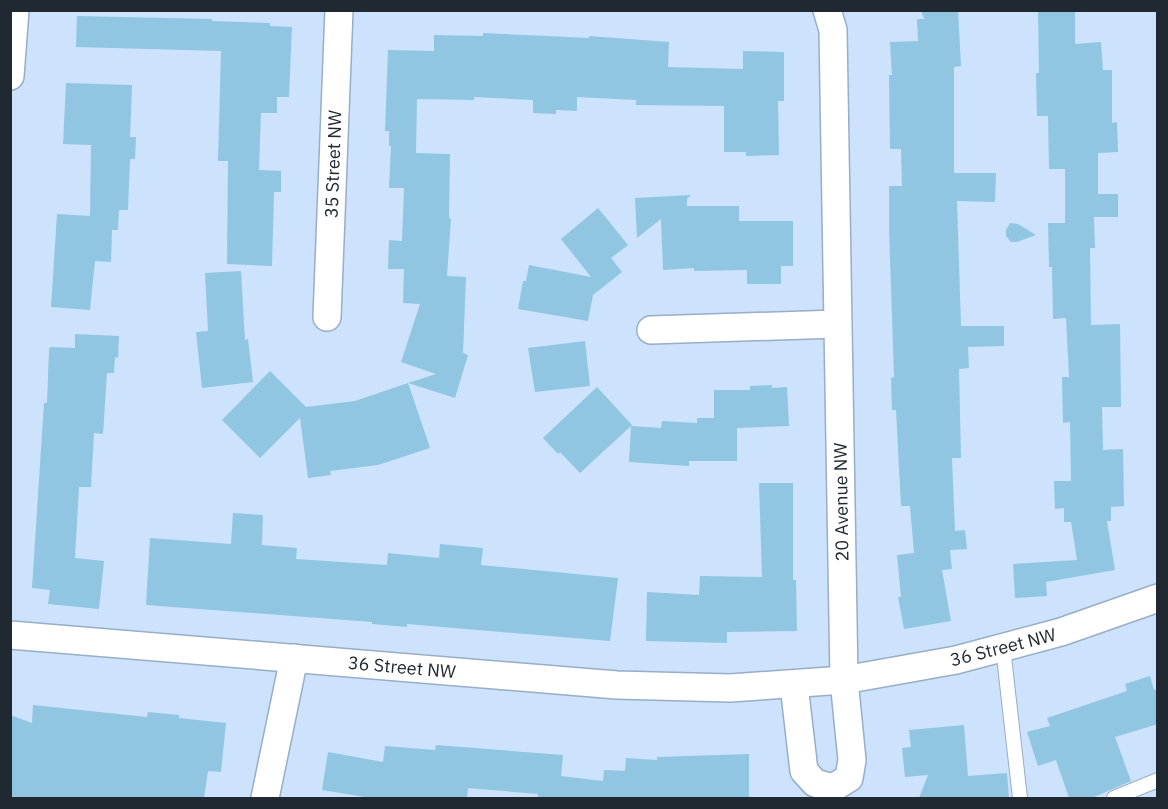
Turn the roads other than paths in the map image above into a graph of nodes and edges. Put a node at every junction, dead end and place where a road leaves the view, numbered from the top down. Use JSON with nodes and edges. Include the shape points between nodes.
{"nodes":[{"id":1,"x":15,"y":10,"type":"edge"},
{"id":2,"x":339,"y":10,"type":"edge"},
{"id":3,"x":827,"y":10,"type":"edge"},
{"id":4,"x":10,"y":76,"type":"edge"},
{"id":5,"x":327,"y":317,"type":"dead end"},
{"id":6,"x":837,"y":324,"type":"junction"},
{"id":7,"x":651,"y":330,"type":"dead end"},
{"id":8,"x":1158,"y":598,"type":"edge"},
{"id":9,"x":10,"y":635,"type":"edge"},
{"id":10,"x":1003,"y":648,"type":"junction"},
{"id":11,"x":294,"y":658,"type":"junction"},
{"id":12,"x":844,"y":680,"type":"junction"},
{"id":13,"x":794,"y":685,"type":"junction"},
{"id":14,"x":1158,"y":780,"type":"edge"},
{"id":15,"x":265,"y":798,"type":"edge"},
{"id":16,"x":1020,"y":798,"type":"edge"},
{"id":17,"x":1114,"y":798,"type":"edge"}],
"edges":[{"from":1,"to":4,"type":"street"},
{"from":2,"to":5,"type":"street","name":"35 Street NW"},
{"from":3,"to":6,"type":"street","name":"20 Avenue NW","via":[[833,30]]},
{"from":6,"to":7,"type":"street"},
{"from":6,"to":12,"type":"street","name":"20 Avenue NW"},
{"from":8,"to":10,"type":"street","name":"36 Street NW"},
{"from":9,"to":11,"type":"street","name":"36 Street NW"},
{"from":10,"to":12,"type":"street","name":"36 Street NW"},
{"from":10,"to":16,"type":"lane"},
{"from":11,"to":13,"type":"street","name":"36 Street NW","via":[[627,686]]},
{"from":11,"to":15,"type":"street"},
{"from":12,"to":13,"type":"street","name":"36 Street NW"},
{"from":12,"to":13,"type":"street","via":[[852,760],[849,778],[829,787],[815,783],[804,771]]},
{"from":14,"to":17,"type":"lane"}]}
